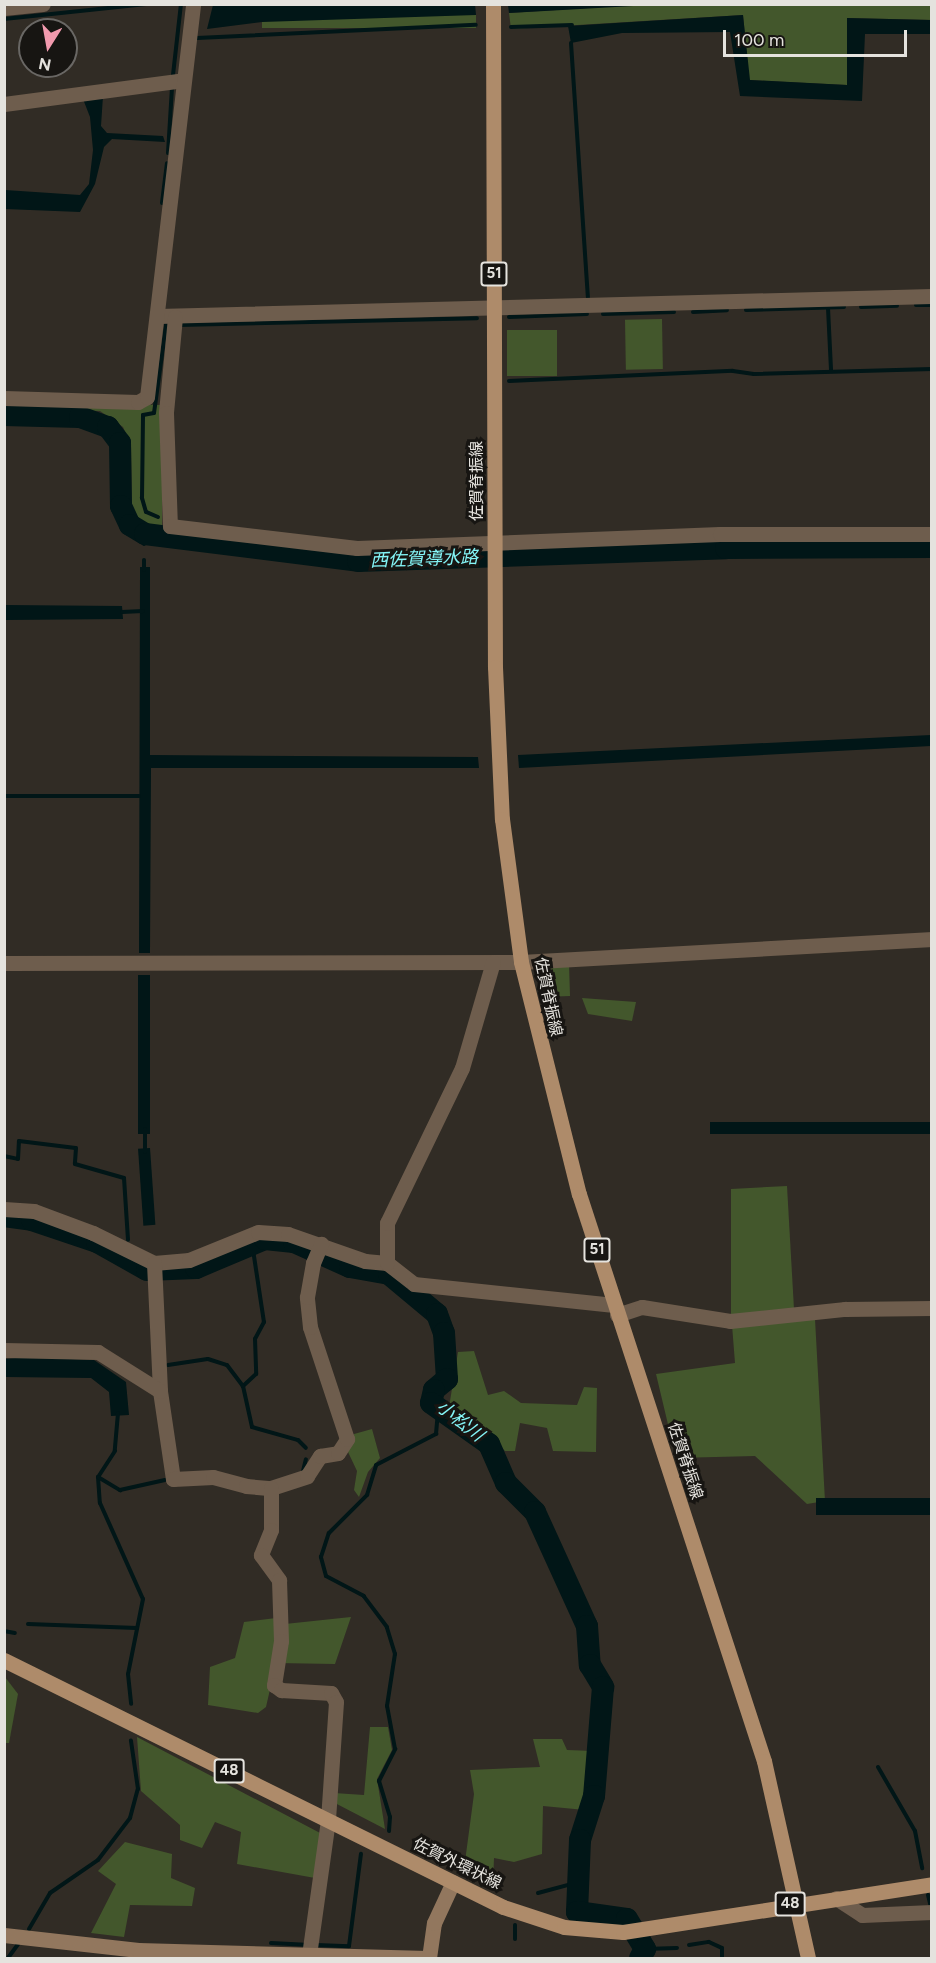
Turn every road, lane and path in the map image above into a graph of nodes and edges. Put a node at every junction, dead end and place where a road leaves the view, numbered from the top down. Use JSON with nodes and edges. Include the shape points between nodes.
{"nodes":[{"id":1,"x":43,"y":4,"type":"edge"},
{"id":2,"x":193,"y":4,"type":"edge"},
{"id":3,"x":493,"y":4,"type":"edge"},
{"id":4,"x":4,"y":8,"type":"edge"},
{"id":5,"x":183,"y":80,"type":"junction"},
{"id":6,"x":4,"y":104,"type":"edge"},
{"id":7,"x":932,"y":296,"type":"edge"},
{"id":8,"x":495,"y":309,"type":"junction"},
{"id":9,"x":159,"y":316,"type":"junction"},
{"id":10,"x":175,"y":324,"type":"junction"},
{"id":11,"x":4,"y":398,"type":"edge"},
{"id":12,"x":932,"y":534,"type":"edge"},
{"id":13,"x":496,"y":544,"type":"junction"},
{"id":14,"x":932,"y":939,"type":"edge"},
{"id":15,"x":492,"y":962,"type":"junction"},
{"id":16,"x":521,"y":962,"type":"junction"},
{"id":17,"x":4,"y":963,"type":"edge"},
{"id":18,"x":4,"y":1209,"type":"edge"},
{"id":19,"x":321,"y":1244,"type":"junction"},
{"id":20,"x":154,"y":1263,"type":"junction"},
{"id":21,"x":387,"y":1263,"type":"junction"},
{"id":22,"x":932,"y":1308,"type":"edge"},
{"id":23,"x":616,"y":1310,"type":"junction"},
{"id":24,"x":4,"y":1350,"type":"edge"},
{"id":25,"x":160,"y":1391,"type":"junction"},
{"id":26,"x":270,"y":1488,"type":"junction"},
{"id":27,"x":4,"y":1660,"type":"edge"},
{"id":28,"x":328,"y":1820,"type":"junction"},
{"id":29,"x":453,"y":1881,"type":"junction"},
{"id":30,"x":932,"y":1884,"type":"edge"},
{"id":31,"x":836,"y":1898,"type":"junction"},
{"id":32,"x":797,"y":1903,"type":"junction"},
{"id":33,"x":932,"y":1912,"type":"edge"},
{"id":34,"x":4,"y":1935,"type":"edge"},
{"id":35,"x":309,"y":1955,"type":"junction"},
{"id":36,"x":428,"y":1959,"type":"edge"},
{"id":37,"x":808,"y":1959,"type":"edge"}],
"edges":[{"from":1,"to":4,"type":"street"},
{"from":2,"to":5,"type":"street"},
{"from":3,"to":8,"type":"main road","name":"佐賀脊振線","number":"51"},
{"from":5,"to":6,"type":"street"},
{"from":5,"to":9,"type":"street"},
{"from":7,"to":8,"type":"street"},
{"from":8,"to":10,"type":"street"},
{"from":8,"to":13,"type":"main road","name":"佐賀脊振線","number":"51"},
{"from":9,"to":10,"type":"street"},
{"from":9,"to":11,"type":"street","via":[[147,397],[138,402]]},
{"from":10,"to":13,"type":"street","via":[[166,412],[170,526],[357,548]]},
{"from":12,"to":13,"type":"street","via":[[720,534]]},
{"from":13,"to":16,"type":"main road","name":"佐賀脊振線","number":"51","via":[[498,764]]},
{"from":14,"to":16,"type":"street"},
{"from":15,"to":16,"type":"street"},
{"from":15,"to":17,"type":"street"},
{"from":15,"to":21,"type":"street","via":[[462,1068],[387,1223]]},
{"from":16,"to":23,"type":"main road","name":"佐賀脊振線","number":"51","via":[[558,1119]]},
{"from":18,"to":20,"type":"street","via":[[34,1211],[93,1233]]},
{"from":19,"to":20,"type":"street","via":[[288,1234],[258,1232],[189,1260]]},
{"from":19,"to":21,"type":"street","via":[[365,1261]]},
{"from":19,"to":26,"type":"street","via":[[307,1297],[310,1327],[347,1439],[338,1453],[320,1456],[307,1476]]},
{"from":20,"to":25,"type":"street"},
{"from":21,"to":23,"type":"street","via":[[414,1284]]},
{"from":22,"to":23,"type":"street","via":[[845,1309],[730,1321],[642,1307]]},
{"from":23,"to":32,"type":"main road","name":"佐賀脊振線","number":"51","via":[[764,1761]]},
{"from":24,"to":25,"type":"street","via":[[98,1352]]},
{"from":25,"to":26,"type":"street","via":[[173,1479],[213,1478]]},
{"from":26,"to":28,"type":"street","via":[[271,1530],[261,1556],[279,1580],[281,1641],[274,1685],[281,1690],[331,1693],[336,1702]]},
{"from":27,"to":28,"type":"main road","name":"佐賀外環状線","number":"48"},
{"from":28,"to":29,"type":"main road","name":"佐賀外環状線","number":"48"},
{"from":28,"to":35,"type":"street"},
{"from":29,"to":32,"type":"main road","name":"佐賀外環状線","number":"48","via":[[544,1922],[585,1932],[624,1932]]},
{"from":29,"to":36,"type":"street","via":[[434,1923]]},
{"from":30,"to":31,"type":"main road","name":"佐賀外環状線","number":"48"},
{"from":31,"to":32,"type":"main road","name":"佐賀外環状線","number":"48"},
{"from":31,"to":33,"type":"street","via":[[862,1915]]},
{"from":32,"to":37,"type":"main road","name":"佐賀脊振線","number":"51"},
{"from":34,"to":35,"type":"street","via":[[138,1950]]},
{"from":35,"to":36,"type":"street"}]}
